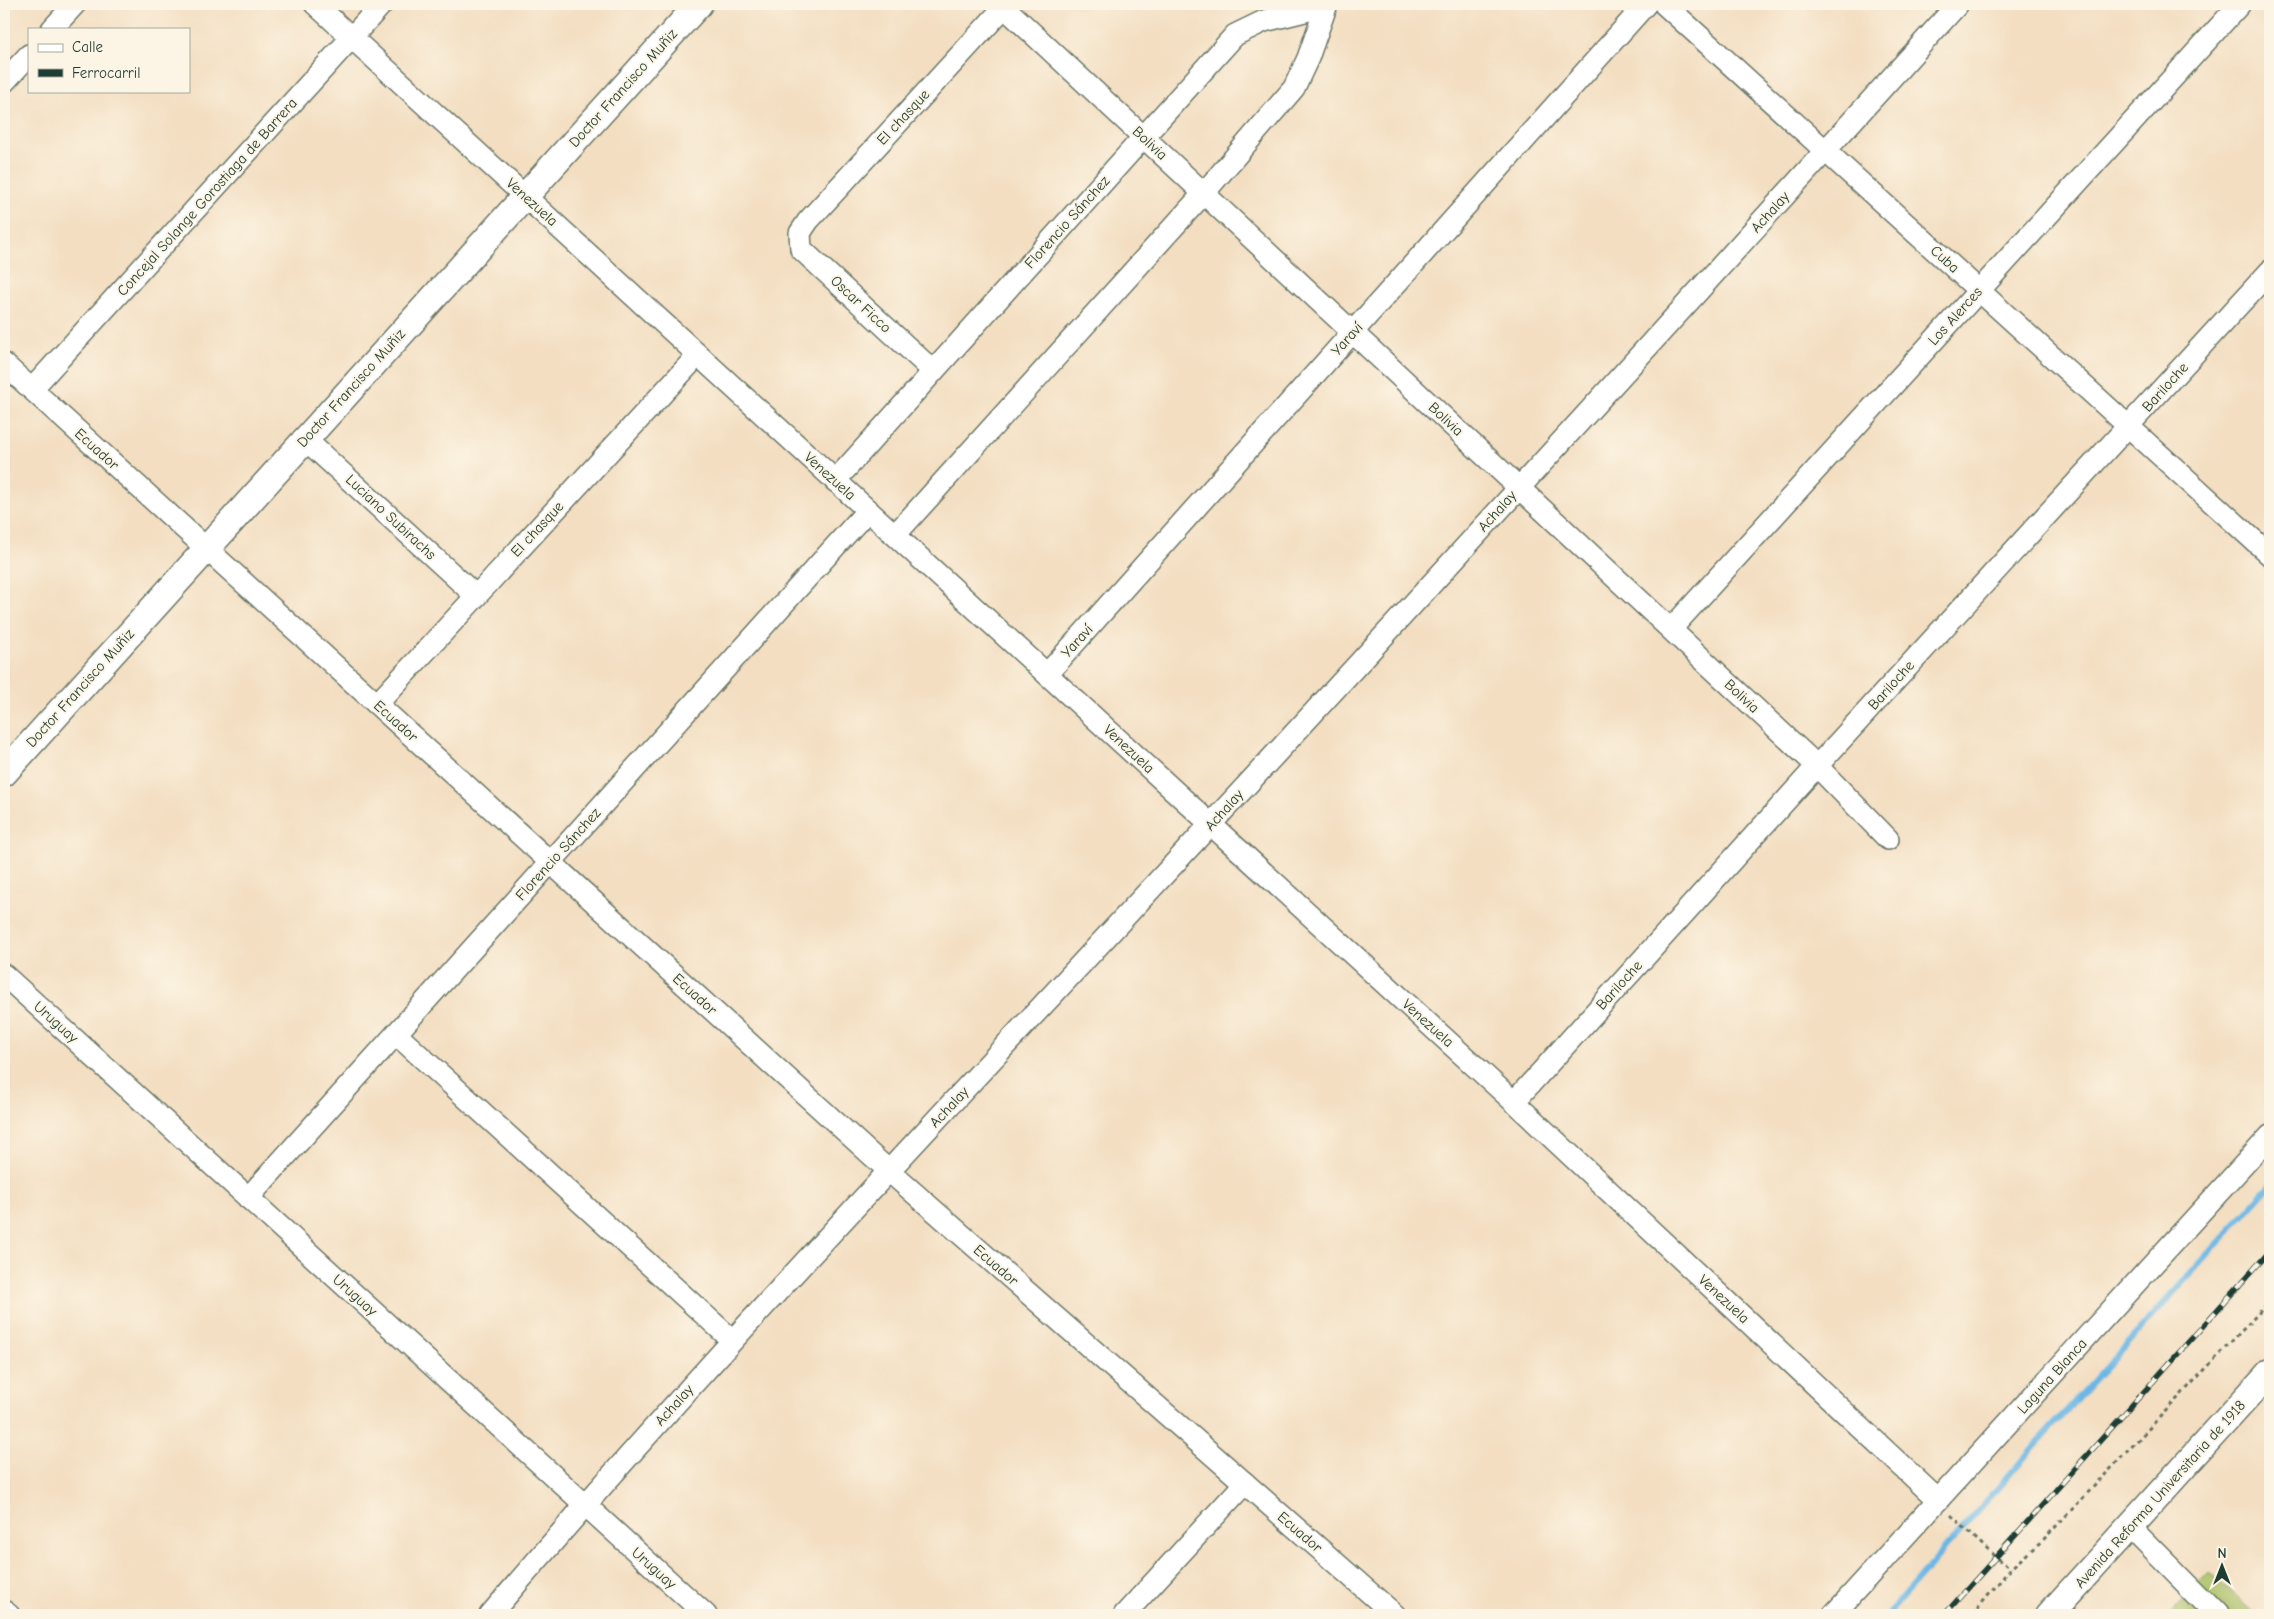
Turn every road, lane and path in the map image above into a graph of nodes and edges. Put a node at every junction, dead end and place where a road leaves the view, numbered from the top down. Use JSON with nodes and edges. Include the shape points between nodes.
{"nodes":[{"id":1,"x":75,"y":4,"type":"edge"},
{"id":2,"x":315,"y":4,"type":"edge"},
{"id":3,"x":382,"y":4,"type":"edge"},
{"id":4,"x":699,"y":4,"type":"edge"},
{"id":5,"x":1646,"y":4,"type":"edge"},
{"id":6,"x":1664,"y":4,"type":"edge"},
{"id":7,"x":1958,"y":4,"type":"edge"},
{"id":8,"x":2240,"y":4,"type":"edge"},
{"id":9,"x":1004,"y":5,"type":"edge"},
{"id":10,"x":1326,"y":5,"type":"edge"},
{"id":11,"x":53,"y":28,"type":"edge"},
{"id":12,"x":352,"y":38,"type":"junction"},
{"id":13,"x":28,"y":56,"type":"edge"},
{"id":14,"x":4,"y":82,"type":"edge"},
{"id":15,"x":1143,"y":136,"type":"junction"},
{"id":16,"x":1826,"y":151,"type":"junction"},
{"id":17,"x":1204,"y":193,"type":"junction"},
{"id":18,"x":525,"y":196,"type":"junction"},
{"id":19,"x":800,"y":232,"type":"joint"},
{"id":20,"x":2270,"y":271,"type":"edge"},
{"id":21,"x":1979,"y":290,"type":"junction"},
{"id":22,"x":1353,"y":332,"type":"junction"},
{"id":23,"x":698,"y":354,"type":"junction"},
{"id":24,"x":4,"y":364,"type":"edge"},
{"id":25,"x":933,"y":371,"type":"junction"},
{"id":26,"x":32,"y":389,"type":"junction"},
{"id":27,"x":2128,"y":426,"type":"junction"},
{"id":28,"x":306,"y":439,"type":"junction"},
{"id":29,"x":835,"y":481,"type":"junction"},
{"id":30,"x":1519,"y":487,"type":"junction"},
{"id":31,"x":868,"y":510,"type":"junction"},
{"id":32,"x":895,"y":535,"type":"junction"},
{"id":33,"x":206,"y":548,"type":"junction"},
{"id":34,"x":2270,"y":555,"type":"edge"},
{"id":35,"x":476,"y":596,"type":"junction"},
{"id":36,"x":1671,"y":629,"type":"junction"},
{"id":37,"x":1047,"y":674,"type":"junction"},
{"id":38,"x":377,"y":704,"type":"junction"},
{"id":39,"x":1817,"y":766,"type":"junction"},
{"id":40,"x":4,"y":773,"type":"edge"},
{"id":41,"x":1211,"y":824,"type":"junction"},
{"id":42,"x":1888,"y":839,"type":"dead end"},
{"id":43,"x":550,"y":862,"type":"junction"},
{"id":44,"x":4,"y":975,"type":"edge"},
{"id":45,"x":396,"y":1034,"type":"junction"},
{"id":46,"x":1514,"y":1102,"type":"junction"},
{"id":47,"x":2270,"y":1136,"type":"edge"},
{"id":48,"x":890,"y":1172,"type":"junction"},
{"id":49,"x":248,"y":1198,"type":"junction"},
{"id":50,"x":2270,"y":1301,"type":"edge"},
{"id":51,"x":732,"y":1340,"type":"junction"},
{"id":52,"x":2270,"y":1372,"type":"edge"},
{"id":53,"x":1245,"y":1484,"type":"junction"},
{"id":54,"x":1938,"y":1500,"type":"junction"},
{"id":55,"x":584,"y":1504,"type":"junction"},
{"id":56,"x":1956,"y":1521,"type":"dead end"},
{"id":57,"x":2130,"y":1527,"type":"junction"},
{"id":58,"x":2010,"y":1568,"type":"junction"},
{"id":59,"x":4,"y":1610,"type":"edge"},
{"id":60,"x":9,"y":1615,"type":"edge"},
{"id":61,"x":490,"y":1615,"type":"edge"},
{"id":62,"x":706,"y":1615,"type":"edge"},
{"id":63,"x":1124,"y":1615,"type":"edge"},
{"id":64,"x":1395,"y":1615,"type":"edge"},
{"id":65,"x":1833,"y":1615,"type":"edge"},
{"id":66,"x":1972,"y":1615,"type":"edge"},
{"id":67,"x":2050,"y":1615,"type":"edge"},
{"id":68,"x":2217,"y":1615,"type":"edge"}],
"edges":[{"from":1,"to":11,"type":"street"},
{"from":2,"to":12,"type":"street","name":"Venezuela"},
{"from":3,"to":12,"type":"street","name":"Concejal Solange Gorostiaga de Barrera"},
{"from":4,"to":18,"type":"main road","name":"Doctor Francisco Muñiz"},
{"from":5,"to":22,"type":"street","name":"Yaraví"},
{"from":6,"to":16,"type":"street","name":"Cuba"},
{"from":7,"to":16,"type":"street","name":"Achalay"},
{"from":8,"to":21,"type":"street","name":"Los Alerces"},
{"from":9,"to":15,"type":"street","name":"Bolivia"},
{"from":9,"to":19,"type":"street","name":"El chasque"},
{"from":10,"to":15,"type":"street","name":"Florencio Sánchez","via":[[1264,21],[1234,36]]},
{"from":10,"to":17,"type":"street","name":"Florencio Sánchez","via":[[1294,88]]},
{"from":12,"to":18,"type":"street","name":"Venezuela"},
{"from":12,"to":26,"type":"street","name":"Concejal Solange Gorostiaga de Barrera"},
{"from":13,"to":14,"type":"street"},
{"from":15,"to":17,"type":"street","name":"Bolivia"},
{"from":15,"to":25,"type":"street","name":"Florencio Sánchez"},
{"from":16,"to":21,"type":"street","name":"Cuba"},
{"from":16,"to":30,"type":"street","name":"Achalay"},
{"from":17,"to":22,"type":"street","name":"Bolivia"},
{"from":17,"to":32,"type":"street","name":"Florencio Sánchez"},
{"from":18,"to":23,"type":"street","name":"Venezuela"},
{"from":18,"to":28,"type":"main road","name":"Doctor Francisco Muñiz"},
{"from":19,"to":25,"type":"street","name":"Oscar Ficco","via":[[801,249]]},
{"from":20,"to":27,"type":"street","name":"Bariloche"},
{"from":21,"to":27,"type":"street","name":"Cuba"},
{"from":21,"to":36,"type":"street","name":"Los Alerces"},
{"from":22,"to":30,"type":"street","name":"Bolivia"},
{"from":22,"to":37,"type":"street","name":"Yaraví"},
{"from":23,"to":29,"type":"street","name":"Venezuela"},
{"from":23,"to":35,"type":"street","name":"El chasque"},
{"from":24,"to":26,"type":"street","name":"Ecuador"},
{"from":25,"to":29,"type":"street","name":"Florencio Sánchez"},
{"from":26,"to":33,"type":"street","name":"Ecuador"},
{"from":27,"to":34,"type":"street","name":"Cuba"},
{"from":27,"to":39,"type":"street","name":"Bariloche"},
{"from":28,"to":33,"type":"main road","name":"Doctor Francisco Muñiz"},
{"from":28,"to":35,"type":"street","name":"Luciano Subirachs"},
{"from":29,"to":31,"type":"street","name":"Venezuela"},
{"from":30,"to":36,"type":"street","name":"Bolivia"},
{"from":30,"to":41,"type":"street","name":"Achalay"},
{"from":31,"to":32,"type":"street","name":"Venezuela"},
{"from":31,"to":43,"type":"street","name":"Florencio Sánchez"},
{"from":32,"to":37,"type":"street","name":"Venezuela"},
{"from":33,"to":38,"type":"street","name":"Ecuador"},
{"from":33,"to":40,"type":"main road","name":"Doctor Francisco Muñiz"},
{"from":35,"to":38,"type":"street","name":"El chasque"},
{"from":36,"to":39,"type":"street","name":"Bolivia"},
{"from":37,"to":41,"type":"street","name":"Venezuela"},
{"from":38,"to":43,"type":"street","name":"Ecuador"},
{"from":39,"to":42,"type":"street","name":"Bolivia"},
{"from":39,"to":46,"type":"street","name":"Bariloche"},
{"from":41,"to":46,"type":"street","name":"Venezuela"},
{"from":41,"to":48,"type":"street","name":"Achalay"},
{"from":43,"to":45,"type":"street","name":"Florencio Sánchez"},
{"from":43,"to":48,"type":"street","name":"Ecuador"},
{"from":44,"to":49,"type":"street","name":"Uruguay"},
{"from":45,"to":49,"type":"street","name":"Florencio Sánchez"},
{"from":45,"to":51,"type":"street"},
{"from":46,"to":54,"type":"street","name":"Venezuela"},
{"from":47,"to":54,"type":"street","name":"Laguna Blanca"},
{"from":48,"to":51,"type":"street","name":"Achalay"},
{"from":48,"to":53,"type":"street","name":"Ecuador"},
{"from":49,"to":55,"type":"street","name":"Uruguay"},
{"from":50,"to":58,"type":"path","via":[[2044,1538]]},
{"from":51,"to":55,"type":"street","name":"Achalay"},
{"from":52,"to":57,"type":"main road","name":"Avenida Reforma Universitaria de 1918"},
{"from":53,"to":63,"type":"street"},
{"from":53,"to":64,"type":"street","name":"Ecuador"},
{"from":54,"to":65,"type":"street","name":"Laguna Blanca"},
{"from":55,"to":61,"type":"street","name":"Achalay"},
{"from":55,"to":62,"type":"street","name":"Uruguay"},
{"from":56,"to":58,"type":"path"},
{"from":57,"to":67,"type":"main road","name":"Avenida Reforma Universitaria de 1918"},
{"from":57,"to":68,"type":"street"},
{"from":58,"to":66,"type":"path"},
{"from":59,"to":60,"type":"street"}]}
